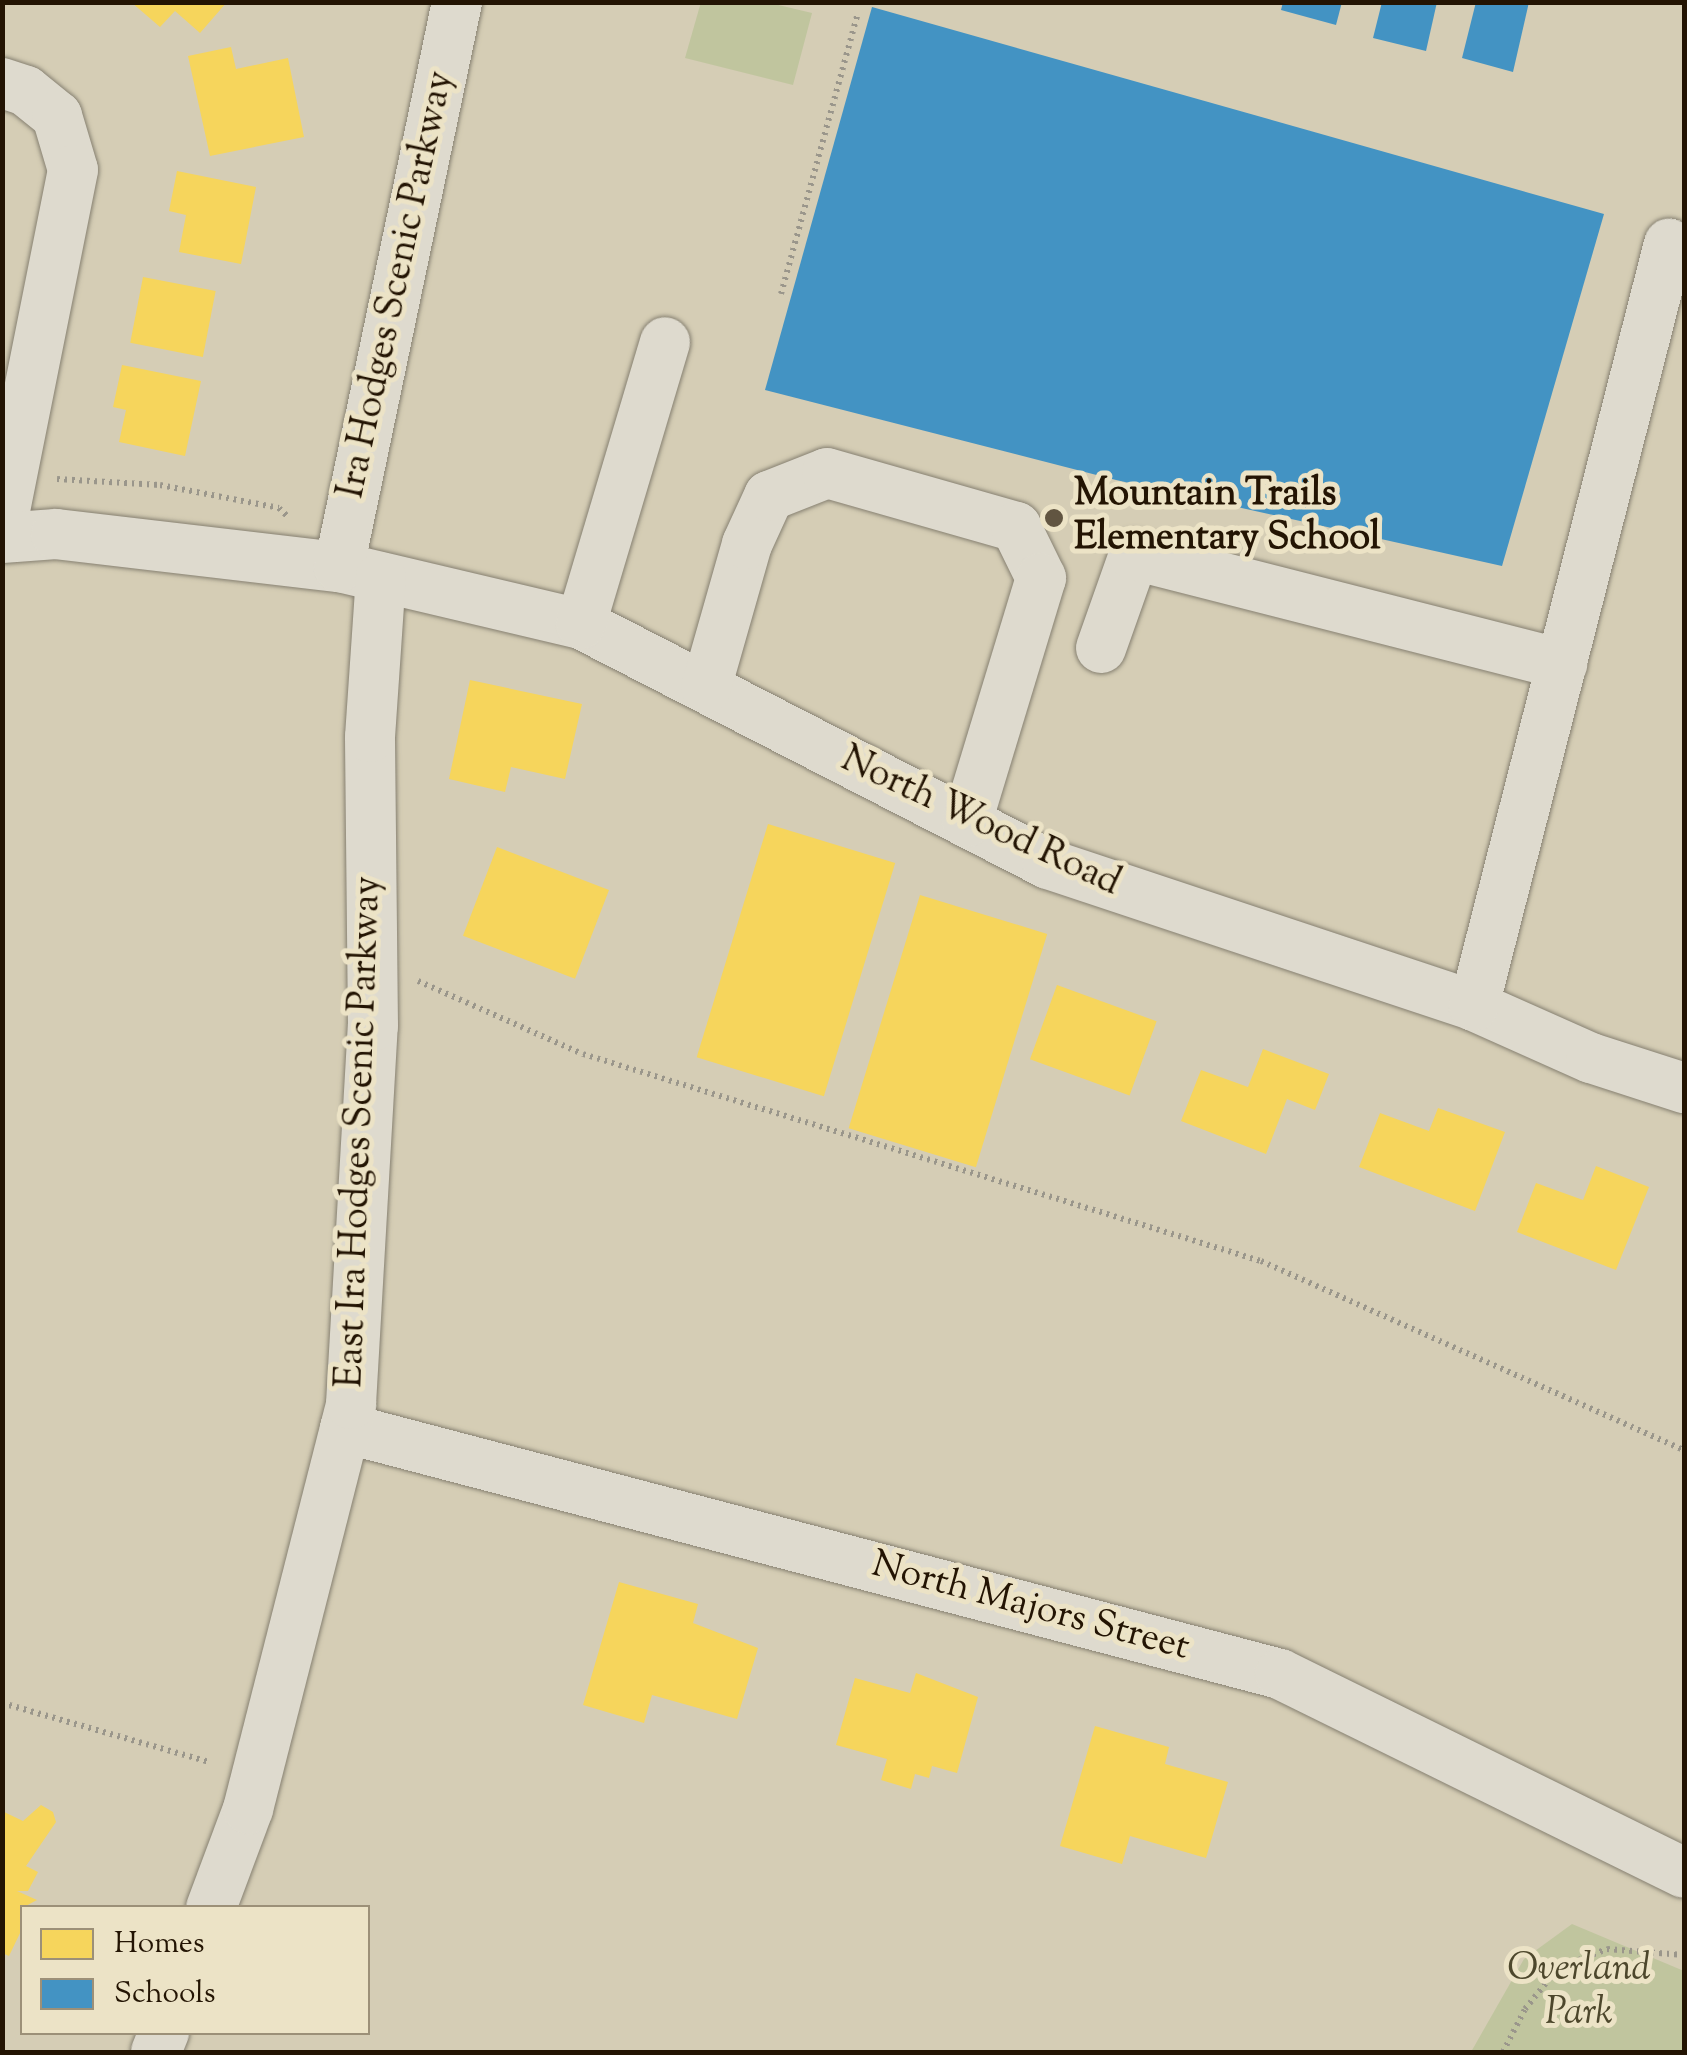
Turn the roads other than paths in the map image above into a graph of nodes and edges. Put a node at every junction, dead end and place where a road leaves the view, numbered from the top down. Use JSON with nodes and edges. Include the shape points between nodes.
{"nodes":[{"id":1,"x":457,"y":2,"type":"edge"},
{"id":2,"x":2,"y":83,"type":"edge"},
{"id":3,"x":1669,"y":244,"type":"dead end"},
{"id":4,"x":665,"y":342,"type":"dead end"},
{"id":5,"x":2,"y":524,"type":"edge"},
{"id":6,"x":2,"y":538,"type":"edge"},
{"id":7,"x":360,"y":572,"type":"junction"},
{"id":8,"x":581,"y":624,"type":"junction"},
{"id":9,"x":1101,"y":648,"type":"dead end"},
{"id":10,"x":1562,"y":664,"type":"junction"},
{"id":11,"x":706,"y":688,"type":"junction"},
{"id":12,"x":967,"y":822,"type":"junction"},
{"id":13,"x":1474,"y":1006,"type":"junction"},
{"id":14,"x":1684,"y":1088,"type":"edge"},
{"id":15,"x":345,"y":1428,"type":"junction"},
{"id":16,"x":1684,"y":1873,"type":"edge"},
{"id":17,"x":212,"y":1905,"type":"edge"}],
"edges":[{"from":1,"to":7,"type":"street","name":"Ira Hodges Scenic Parkway"},
{"from":2,"to":5,"type":"street","via":[[26,90],[57,116],[73,170]]},
{"from":3,"to":10,"type":"street"},
{"from":4,"to":8,"type":"street"},
{"from":6,"to":7,"type":"street","name":"North Wood Road","via":[[56,534]]},
{"from":7,"to":8,"type":"street","name":"North Wood Road"},
{"from":7,"to":15,"type":"street","name":"East Ira Hodges Scenic Parkway","via":[[370,737],[373,1026]]},
{"from":8,"to":11,"type":"street","name":"North Wood Road"},
{"from":9,"to":10,"type":"street","via":[[1134,555]]},
{"from":10,"to":13,"type":"street"},
{"from":11,"to":12,"type":"street","name":"North Wood Road"},
{"from":11,"to":12,"type":"street","via":[[746,544],[768,496],[827,473],[1016,527],[1041,578]]},
{"from":12,"to":13,"type":"street","name":"North Wood Road","via":[[1048,864],[1140,898]]},
{"from":13,"to":14,"type":"street","name":"North Wood Road","via":[[1591,1058]]},
{"from":15,"to":16,"type":"street","name":"North Majors Street","via":[[1280,1674]]},
{"from":15,"to":17,"type":"street","name":"East Ira Hodges Scenic Parkway","via":[[248,1809]]}]}
